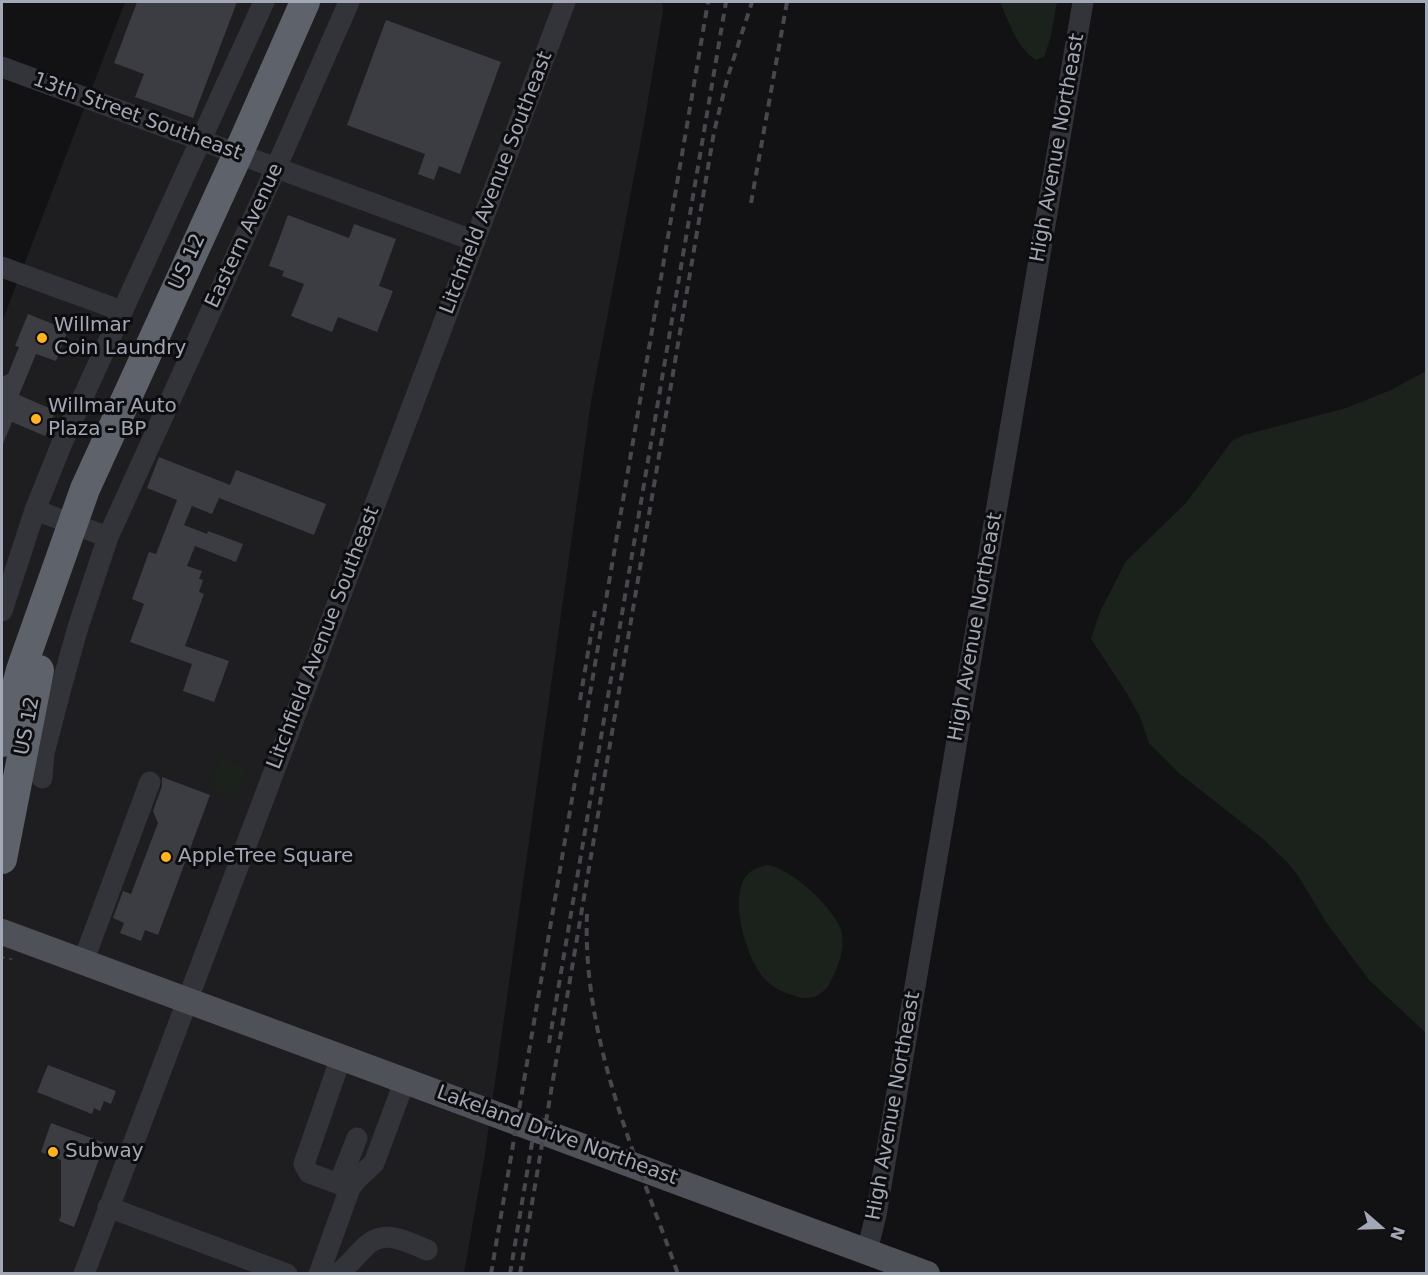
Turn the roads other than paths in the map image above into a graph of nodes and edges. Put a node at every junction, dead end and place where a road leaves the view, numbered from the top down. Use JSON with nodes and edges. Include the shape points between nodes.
{"nodes":[{"id":1,"x":264,"y":2,"type":"edge"},
{"id":2,"x":305,"y":2,"type":"edge"},
{"id":3,"x":349,"y":2,"type":"edge"},
{"id":4,"x":565,"y":2,"type":"edge"},
{"id":5,"x":1083,"y":2,"type":"edge"},
{"id":6,"x":2,"y":67,"type":"edge"},
{"id":7,"x":202,"y":140,"type":"junction"},
{"id":8,"x":238,"y":154,"type":"junction"},
{"id":9,"x":276,"y":168,"type":"junction"},
{"id":10,"x":475,"y":241,"type":"junction"},
{"id":11,"x":2,"y":267,"type":"edge"},
{"id":12,"x":122,"y":311,"type":"junction"},
{"id":13,"x":35,"y":510,"type":"junction"},
{"id":14,"x":72,"y":523,"type":"junction"},
{"id":15,"x":108,"y":537,"type":"junction"},
{"id":16,"x":2,"y":610,"type":"edge"},
{"id":17,"x":2,"y":742,"type":"edge"},
{"id":18,"x":42,"y":778,"type":"dead end"},
{"id":19,"x":150,"y":782,"type":"dead end"},
{"id":20,"x":2,"y":859,"type":"edge"},
{"id":21,"x":2,"y":932,"type":"edge"},
{"id":22,"x":83,"y":962,"type":"junction"},
{"id":23,"x":187,"y":1000,"type":"junction"},
{"id":24,"x":341,"y":1057,"type":"junction"},
{"id":25,"x":405,"y":1080,"type":"junction"},
{"id":26,"x":357,"y":1138,"type":"dead end"},
{"id":27,"x":345,"y":1186,"type":"junction"},
{"id":28,"x":108,"y":1207,"type":"junction"},
{"id":29,"x":427,"y":1250,"type":"dead end"},
{"id":30,"x":867,"y":1251,"type":"junction"},
{"id":31,"x":84,"y":1274,"type":"edge"},
{"id":32,"x":286,"y":1274,"type":"edge"},
{"id":33,"x":319,"y":1274,"type":"edge"},
{"id":34,"x":338,"y":1274,"type":"edge"},
{"id":35,"x":927,"y":1274,"type":"edge"}],
"edges":[{"from":1,"to":7,"type":"street"},
{"from":2,"to":8,"type":"highway","name":"US 12","number":"US 12"},
{"from":3,"to":9,"type":"street","name":"Eastern Avenue"},
{"from":4,"to":10,"type":"street","name":"Litchfield Avenue Southeast"},
{"from":5,"to":30,"type":"street","name":"High Avenue Northeast"},
{"from":6,"to":7,"type":"street","name":"13th Street Southeast"},
{"from":7,"to":8,"type":"street","name":"13th Street Southeast"},
{"from":7,"to":12,"type":"street"},
{"from":8,"to":9,"type":"street","name":"13th Street Southeast"},
{"from":8,"to":14,"type":"highway","name":"US 12","number":"US 12"},
{"from":9,"to":10,"type":"street","name":"13th Street Southeast"},
{"from":9,"to":15,"type":"street","name":"Eastern Avenue"},
{"from":10,"to":23,"type":"street","name":"Litchfield Avenue Southeast"},
{"from":11,"to":12,"type":"street"},
{"from":12,"to":13,"type":"street"},
{"from":13,"to":14,"type":"street"},
{"from":13,"to":16,"type":"street"},
{"from":14,"to":15,"type":"street"},
{"from":14,"to":17,"type":"highway","name":"US 12","number":"US 12","via":[[21,670]]},
{"from":14,"to":20,"type":"highway","name":"US 12","number":"US 12"},
{"from":15,"to":18,"type":"street","name":"Eastern Avenue","via":[[63,678],[44,753]]},
{"from":19,"to":22,"type":"street"},
{"from":21,"to":22,"type":"main road","name":"Lakeland Drive Northeast"},
{"from":22,"to":23,"type":"main road","name":"Lakeland Drive Northeast"},
{"from":23,"to":24,"type":"main road","name":"Lakeland Drive Northeast"},
{"from":23,"to":28,"type":"street","name":"Litchfield Avenue Southeast"},
{"from":24,"to":25,"type":"main road","name":"Lakeland Drive Northeast"},
{"from":24,"to":27,"type":"street","via":[[304,1164],[309,1173]]},
{"from":25,"to":27,"type":"street","via":[[374,1163]]},
{"from":25,"to":30,"type":"main road","name":"Lakeland Drive Northeast"},
{"from":26,"to":27,"type":"street"},
{"from":27,"to":33,"type":"street"},
{"from":28,"to":31,"type":"street","name":"Litchfield Avenue Southeast"},
{"from":28,"to":32,"type":"street"},
{"from":29,"to":34,"type":"street","via":[[394,1238],[378,1237]]},
{"from":30,"to":35,"type":"main road","name":"Lakeland Drive Northeast"}]}
